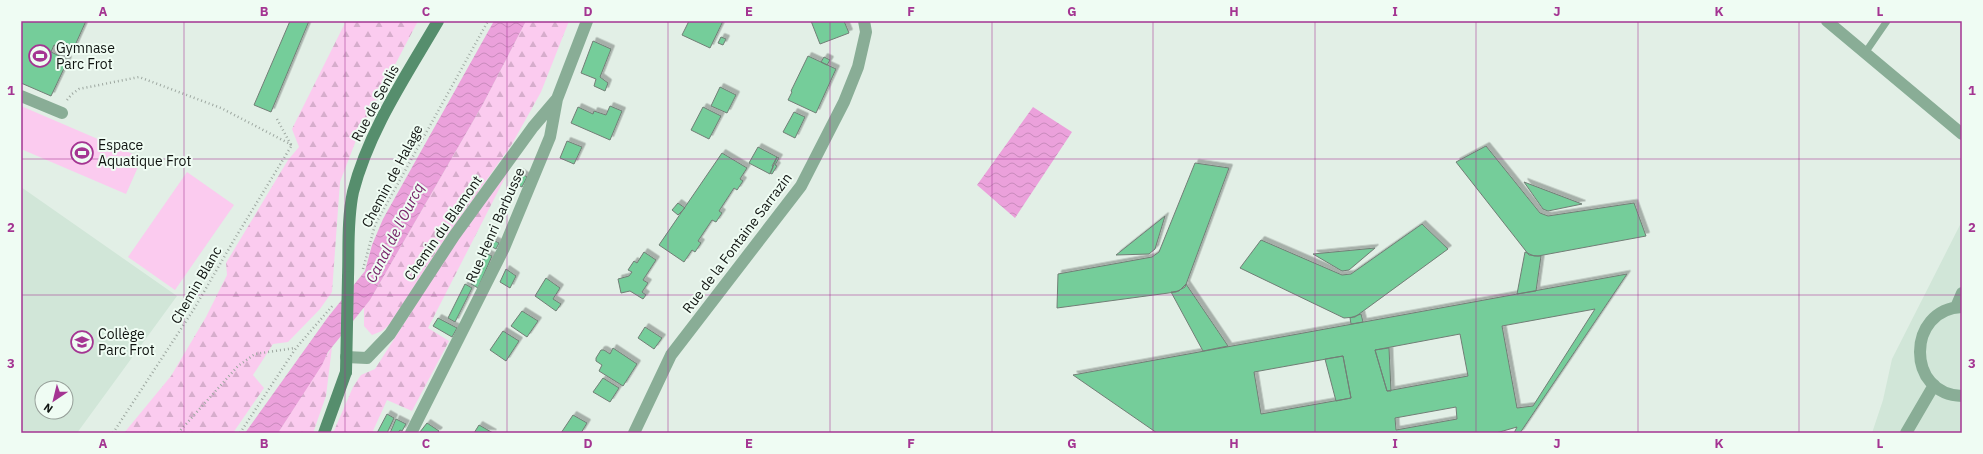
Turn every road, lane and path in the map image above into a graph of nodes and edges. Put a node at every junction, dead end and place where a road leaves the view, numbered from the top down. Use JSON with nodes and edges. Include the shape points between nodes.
{"nodes":[{"id":1,"x":438,"y":21,"type":"edge"},
{"id":2,"x":488,"y":21,"type":"edge"},
{"id":3,"x":587,"y":21,"type":"edge"},
{"id":4,"x":864,"y":21,"type":"edge"},
{"id":5,"x":1827,"y":21,"type":"edge"},
{"id":6,"x":1887,"y":21,"type":"edge"},
{"id":7,"x":1865,"y":53,"type":"junction"},
{"id":8,"x":21,"y":96,"type":"edge"},
{"id":9,"x":557,"y":99,"type":"junction"},
{"id":10,"x":1921,"y":100,"type":"junction"},
{"id":11,"x":62,"y":113,"type":"joint"},
{"id":12,"x":277,"y":119,"type":"dead end"},
{"id":13,"x":1962,"y":123,"type":"edge"},
{"id":14,"x":1962,"y":134,"type":"edge"},
{"id":15,"x":292,"y":145,"type":"junction"},
{"id":16,"x":354,"y":275,"type":"junction"},
{"id":17,"x":1962,"y":293,"type":"edge"},
{"id":18,"x":337,"y":301,"type":"dead end"},
{"id":19,"x":1959,"y":307,"type":"edge"},
{"id":20,"x":296,"y":348,"type":"junction"},
{"id":21,"x":346,"y":357,"type":"junction"},
{"id":22,"x":1934,"y":385,"type":"junction"},
{"id":23,"x":1962,"y":396,"type":"edge"},
{"id":24,"x":113,"y":433,"type":"edge"},
{"id":25,"x":178,"y":433,"type":"edge"},
{"id":26,"x":240,"y":433,"type":"edge"},
{"id":27,"x":324,"y":433,"type":"edge"},
{"id":28,"x":411,"y":433,"type":"edge"},
{"id":29,"x":634,"y":433,"type":"edge"},
{"id":30,"x":1906,"y":433,"type":"edge"}],
"edges":[{"from":1,"to":16,"type":"main road","name":"Rue de Senlis","via":[[377,127],[364,156],[350,213]]},
{"from":2,"to":16,"type":"path","name":"Chemin de Halage","via":[[375,225],[364,268]]},
{"from":3,"to":9,"type":"street","name":"Rue Henri Barbusse"},
{"from":4,"to":29,"type":"street","name":"Rue de la Fontaine Sarrazin","via":[[866,32],[858,67],[844,102],[801,186],[671,355]]},
{"from":5,"to":7,"type":"street"},
{"from":6,"to":7,"type":"lane"},
{"from":7,"to":10,"type":"street"},
{"from":8,"to":11,"type":"street"},
{"from":9,"to":21,"type":"street","name":"Chemin du Blamont","via":[[454,236],[390,334],[367,358]]},
{"from":9,"to":28,"type":"street","name":"Rue Henri Barbusse","via":[[550,137],[504,248]]},
{"from":10,"to":13,"type":"street"},
{"from":10,"to":14,"type":"street"},
{"from":11,"to":15,"type":"path","via":[[72,94],[79,89],[139,78],[221,108]]},
{"from":12,"to":15,"type":"path"},
{"from":15,"to":24,"type":"path","name":"Chemin Blanc","via":[[194,309]]},
{"from":16,"to":21,"type":"main road","name":"Rue de Senlis","bridge":true},
{"from":17,"to":19,"type":"street"},
{"from":18,"to":20,"type":"path"},
{"from":19,"to":22,"type":"street","via":[[1943,312],[1931,320],[1923,332],[1919,346],[1920,360],[1925,374]]},
{"from":20,"to":25,"type":"path","via":[[255,354],[238,366]]},
{"from":20,"to":26,"type":"path"},
{"from":21,"to":27,"type":"main road","name":"Rue de Senlis","bridge":true,"via":[[346,372]]},
{"from":22,"to":23,"type":"street","via":[[1944,392]]},
{"from":22,"to":30,"type":"street"}]}
